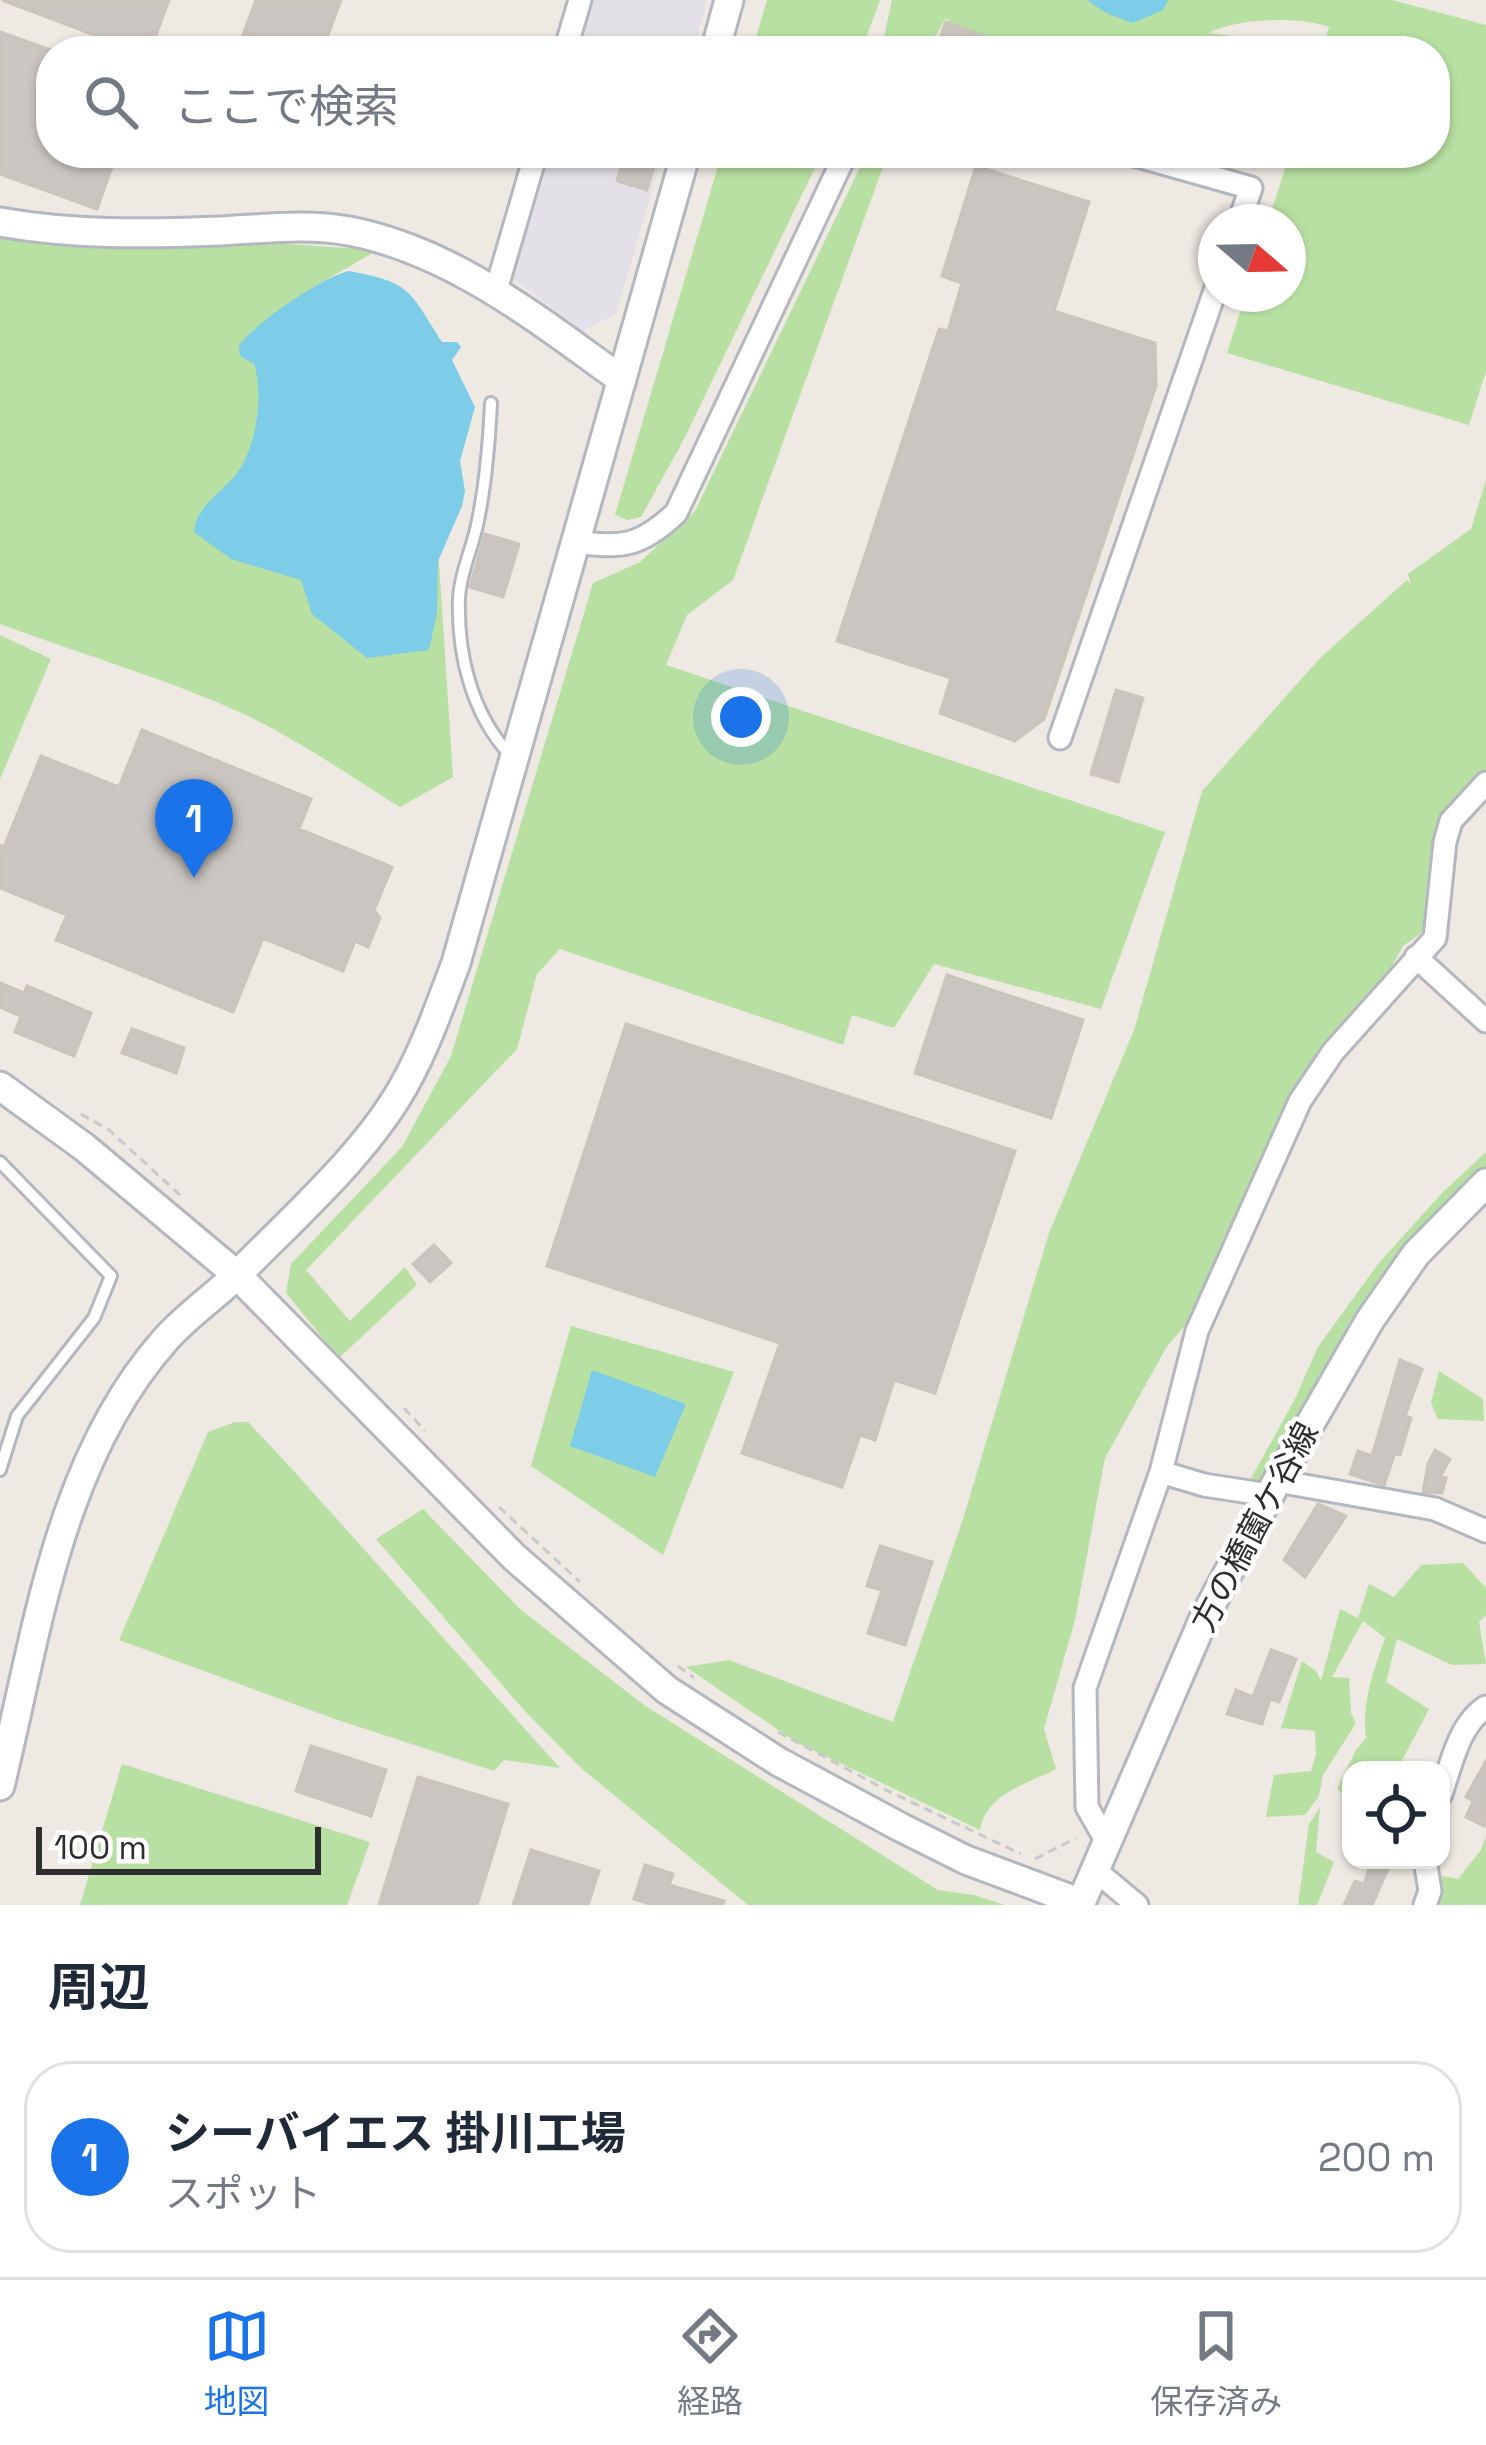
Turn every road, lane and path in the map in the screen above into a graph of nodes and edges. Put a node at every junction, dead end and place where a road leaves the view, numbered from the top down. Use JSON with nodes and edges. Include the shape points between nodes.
{"nodes":[{"id":1,"x":580,"y":0,"type":"edge"},
{"id":2,"x":729,"y":0,"type":"edge"},
{"id":3,"x":569,"y":36,"type":"edge"},
{"id":4,"x":719,"y":36,"type":"edge"},
{"id":5,"x":532,"y":168,"type":"edge"},
{"id":6,"x":682,"y":168,"type":"edge"},
{"id":7,"x":839,"y":168,"type":"edge"},
{"id":8,"x":1180,"y":168,"type":"edge"},
{"id":9,"x":1245,"y":204,"type":"edge"},
{"id":10,"x":0,"y":222,"type":"edge"},
{"id":11,"x":496,"y":290,"type":"junction"},
{"id":12,"x":1208,"y":312,"type":"edge"},
{"id":13,"x":622,"y":380,"type":"junction"},
{"id":14,"x":491,"y":403,"type":"dead end"},
{"id":15,"x":575,"y":542,"type":"junction"},
{"id":16,"x":1060,"y":738,"type":"dead end"},
{"id":17,"x":514,"y":759,"type":"junction"},
{"id":18,"x":1486,"y":783,"type":"edge"},
{"id":19,"x":1416,"y":957,"type":"junction"},
{"id":20,"x":1486,"y":1021,"type":"edge"},
{"id":21,"x":0,"y":1086,"type":"edge"},
{"id":22,"x":70,"y":1108,"type":"dead end"},
{"id":23,"x":0,"y":1162,"type":"edge"},
{"id":24,"x":1486,"y":1183,"type":"edge"},
{"id":25,"x":181,"y":1196,"type":"dead end"},
{"id":26,"x":237,"y":1275,"type":"junction"},
{"id":27,"x":404,"y":1408,"type":"dead end"},
{"id":28,"x":434,"y":1441,"type":"dead end"},
{"id":29,"x":0,"y":1470,"type":"edge"},
{"id":30,"x":1160,"y":1472,"type":"junction"},
{"id":31,"x":1273,"y":1488,"type":"junction"},
{"id":32,"x":490,"y":1499,"type":"dead end"},
{"id":33,"x":1486,"y":1531,"type":"edge"},
{"id":34,"x":587,"y":1589,"type":"dead end"},
{"id":35,"x":664,"y":1657,"type":"dead end"},
{"id":36,"x":701,"y":1683,"type":"dead end"},
{"id":37,"x":1486,"y":1707,"type":"edge"},
{"id":38,"x":777,"y":1732,"type":"dead end"},
{"id":39,"x":1450,"y":1768,"type":"edge"},
{"id":40,"x":0,"y":1786,"type":"edge"},
{"id":41,"x":1076,"y":1838,"type":"dead end"},
{"id":42,"x":1107,"y":1842,"type":"junction"},
{"id":43,"x":1426,"y":1869,"type":"edge"},
{"id":44,"x":1095,"y":1870,"type":"junction"},
{"id":45,"x":1080,"y":1904,"type":"edge"},
{"id":46,"x":1137,"y":1905,"type":"edge"},
{"id":47,"x":1426,"y":1905,"type":"edge"}],
"edges":[{"from":1,"to":3,"type":"street"},
{"from":2,"to":4,"type":"street"},
{"from":5,"to":11,"type":"street"},
{"from":6,"to":13,"type":"street"},
{"from":7,"to":15,"type":"street","via":[[676,513],[621,548]]},
{"from":8,"to":9,"type":"street","via":[[1251,188]]},
{"from":10,"to":11,"type":"street","via":[[79,233],[345,230],[390,241]]},
{"from":11,"to":13,"type":"street"},
{"from":12,"to":16,"type":"street"},
{"from":13,"to":15,"type":"street"},
{"from":14,"to":17,"type":"lane","via":[[489,456],[459,596],[471,694]]},
{"from":15,"to":17,"type":"street"},
{"from":17,"to":26,"type":"street","via":[[456,963],[406,1084],[354,1152]]},
{"from":18,"to":19,"type":"street","via":[[1451,821],[1436,938]]},
{"from":19,"to":20,"type":"street"},
{"from":19,"to":30,"type":"street","via":[[1300,1101],[1197,1331]]},
{"from":21,"to":26,"type":"street"},
{"from":22,"to":25,"type":"path","via":[[109,1130]]},
{"from":23,"to":29,"type":"lane","via":[[111,1276],[94,1318],[17,1416]]},
{"from":24,"to":31,"type":"street","name":"方の橋薗ケ谷線","via":[[1416,1253]]},
{"from":26,"to":40,"type":"street","via":[[166,1340],[111,1417],[68,1509]]},
{"from":26,"to":45,"type":"street","via":[[514,1557],[667,1690],[902,1828]]},
{"from":27,"to":28,"type":"path"},
{"from":30,"to":31,"type":"street","via":[[1204,1485]]},
{"from":30,"to":42,"type":"street","via":[[1084,1688],[1087,1807]]},
{"from":31,"to":33,"type":"street","via":[[1435,1509]]},
{"from":31,"to":42,"type":"street","name":"方の橋薗ケ谷線","via":[[1204,1618]]},
{"from":32,"to":34,"type":"path"},
{"from":35,"to":36,"type":"path"},
{"from":37,"to":39,"type":"street"},
{"from":38,"to":41,"type":"path","via":[[1033,1860]]},
{"from":42,"to":44,"type":"street","name":"方の橋薗ケ谷線"},
{"from":43,"to":47,"type":"street"},
{"from":44,"to":45,"type":"street","name":"方の橋薗ケ谷線"},
{"from":44,"to":46,"type":"street"}]}
